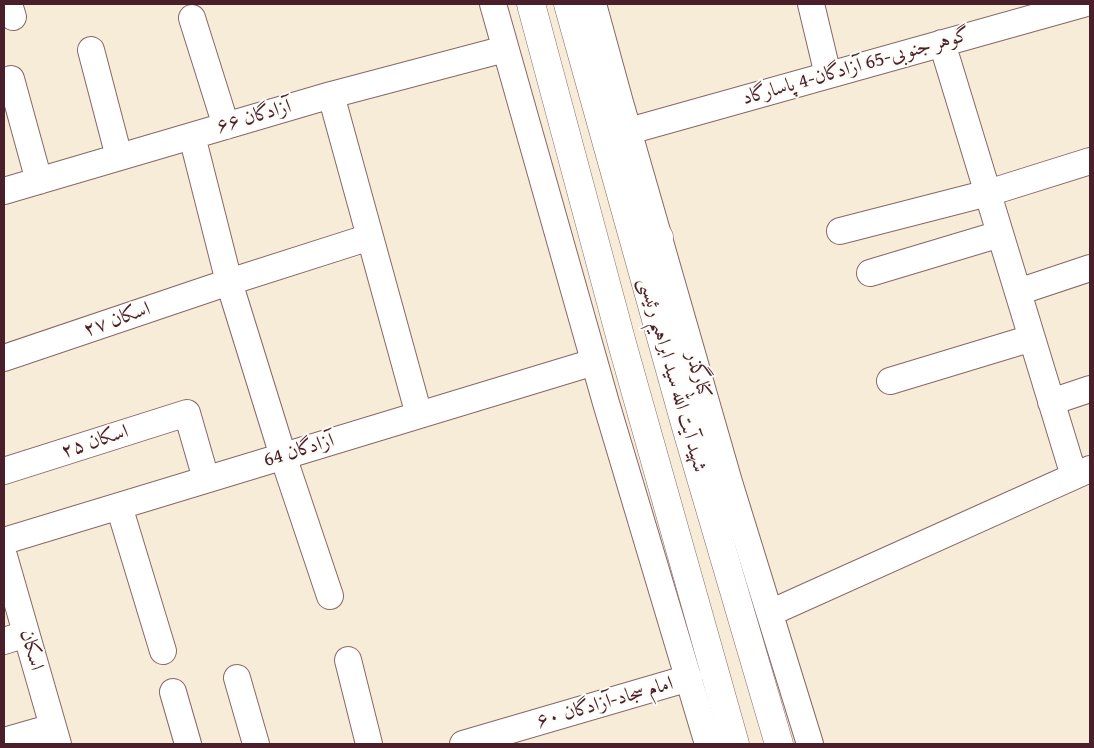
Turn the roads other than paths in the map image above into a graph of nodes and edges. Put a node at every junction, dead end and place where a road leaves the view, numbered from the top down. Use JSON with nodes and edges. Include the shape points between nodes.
{"nodes":[{"id":1,"x":493,"y":4,"type":"edge"},
{"id":2,"x":531,"y":4,"type":"edge"},
{"id":3,"x":568,"y":4,"type":"edge"},
{"id":4,"x":593,"y":4,"type":"edge"},
{"id":5,"x":811,"y":4,"type":"edge"},
{"id":6,"x":1082,"y":4,"type":"edge"},
{"id":7,"x":192,"y":18,"type":"dead end"},
{"id":8,"x":942,"y":43,"type":"junction"},
{"id":9,"x":505,"y":48,"type":"junction"},
{"id":10,"x":91,"y":50,"type":"dead end"},
{"id":11,"x":828,"y":75,"type":"junction"},
{"id":12,"x":11,"y":79,"type":"dead end"},
{"id":13,"x":331,"y":95,"type":"junction"},
{"id":14,"x":226,"y":126,"type":"junction"},
{"id":15,"x":629,"y":131,"type":"junction"},
{"id":16,"x":192,"y":136,"type":"junction"},
{"id":17,"x":119,"y":157,"type":"junction"},
{"id":18,"x":1090,"y":161,"type":"edge"},
{"id":19,"x":39,"y":181,"type":"junction"},
{"id":20,"x":4,"y":191,"type":"edge"},
{"id":21,"x":988,"y":193,"type":"junction"},
{"id":22,"x":840,"y":231,"type":"dead end"},
{"id":23,"x":1000,"y":234,"type":"junction"},
{"id":24,"x":370,"y":237,"type":"junction"},
{"id":25,"x":647,"y":241,"type":"junction"},
{"id":26,"x":1090,"y":268,"type":"edge"},
{"id":27,"x":870,"y":273,"type":"dead end"},
{"id":28,"x":230,"y":282,"type":"junction"},
{"id":29,"x":1018,"y":292,"type":"junction"},
{"id":30,"x":1032,"y":338,"type":"junction"},
{"id":31,"x":4,"y":358,"type":"edge"},
{"id":32,"x":594,"y":362,"type":"junction"},
{"id":33,"x":890,"y":381,"type":"dead end"},
{"id":34,"x":1090,"y":389,"type":"edge"},
{"id":35,"x":1051,"y":402,"type":"junction"},
{"id":36,"x":419,"y":415,"type":"junction"},
{"id":37,"x":283,"y":456,"type":"junction"},
{"id":38,"x":4,"y":471,"type":"edge"},
{"id":39,"x":1082,"y":472,"type":"edge"},
{"id":40,"x":206,"y":479,"type":"junction"},
{"id":41,"x":119,"y":506,"type":"junction"},
{"id":42,"x":4,"y":541,"type":"edge"},
{"id":43,"x":4,"y":556,"type":"edge"},
{"id":44,"x":330,"y":596,"type":"dead end"},
{"id":45,"x":770,"y":614,"type":"junction"},
{"id":46,"x":15,"y":637,"type":"edge"},
{"id":47,"x":163,"y":652,"type":"dead end"},
{"id":48,"x":348,"y":660,"type":"dead end"},
{"id":49,"x":237,"y":678,"type":"dead end"},
{"id":50,"x":688,"y":678,"type":"junction"},
{"id":51,"x":172,"y":692,"type":"dead end"},
{"id":52,"x":55,"y":736,"type":"edge"},
{"id":53,"x":4,"y":742,"type":"edge"},
{"id":54,"x":188,"y":744,"type":"edge"},
{"id":55,"x":256,"y":744,"type":"edge"},
{"id":56,"x":369,"y":744,"type":"edge"},
{"id":57,"x":463,"y":744,"type":"edge"},
{"id":58,"x":708,"y":744,"type":"edge"},
{"id":59,"x":735,"y":744,"type":"edge"},
{"id":60,"x":779,"y":744,"type":"edge"},
{"id":61,"x":810,"y":744,"type":"edge"}],
"edges":[{"from":1,"to":9,"type":"street"},
{"from":2,"to":59,"type":"main road","name":"شهید آیت الله سید ابراهیم رئیسی"},
{"from":3,"to":25,"type":"main road","name":"شهید آیت الله سید ابراهیم رئیسی"},
{"from":4,"to":15,"type":"street","name":"کنارگذر"},
{"from":5,"to":11,"type":"street"},
{"from":6,"to":8,"type":"street","name":"گوهر جنوبی-65 آزادگان-4 پاسارگاد"},
{"from":7,"to":14,"type":"street"},
{"from":8,"to":11,"type":"street","name":"گوهر جنوبی-65 آزادگان-4 پاسارگاد"},
{"from":8,"to":21,"type":"street"},
{"from":9,"to":13,"type":"street","name":"آزادگان ۶۶"},
{"from":9,"to":32,"type":"street"},
{"from":10,"to":17,"type":"street"},
{"from":11,"to":15,"type":"street","name":"گوهر جنوبی-65 آزادگان-4 پاسارگاد"},
{"from":12,"to":19,"type":"street"},
{"from":13,"to":14,"type":"street","name":"آزادگان ۶۶"},
{"from":13,"to":24,"type":"street"},
{"from":14,"to":16,"type":"street","name":"آزادگان ۶۶"},
{"from":15,"to":25,"type":"street","name":"کنارگذر"},
{"from":16,"to":17,"type":"street","name":"آزادگان ۶۶"},
{"from":16,"to":28,"type":"street"},
{"from":17,"to":19,"type":"street","name":"آزادگان ۶۶"},
{"from":18,"to":21,"type":"street"},
{"from":19,"to":20,"type":"street","name":"آزادگان ۶۶"},
{"from":21,"to":22,"type":"street"},
{"from":21,"to":23,"type":"street"},
{"from":23,"to":27,"type":"street"},
{"from":23,"to":29,"type":"street"},
{"from":24,"to":28,"type":"street","name":"اسکان ۲۷"},
{"from":24,"to":36,"type":"street"},
{"from":25,"to":45,"type":"street","name":"کنارگذر"},
{"from":25,"to":60,"type":"main road","name":"شهید آیت الله سید ابراهیم رئیسی","via":[[686,427]]},
{"from":26,"to":29,"type":"street"},
{"from":28,"to":31,"type":"street","name":"اسکان ۲۷"},
{"from":28,"to":37,"type":"street"},
{"from":29,"to":30,"type":"street"},
{"from":30,"to":33,"type":"street"},
{"from":30,"to":35,"type":"street"},
{"from":32,"to":36,"type":"street","name":"آزادگان 64"},
{"from":32,"to":50,"type":"street"},
{"from":34,"to":35,"type":"street"},
{"from":35,"to":39,"type":"street"},
{"from":36,"to":37,"type":"street","name":"آزادگان 64"},
{"from":37,"to":40,"type":"street","name":"آزادگان 64"},
{"from":37,"to":44,"type":"street"},
{"from":38,"to":40,"type":"street","name":"اسکان ۲۵","via":[[187,413]]},
{"from":39,"to":45,"type":"street"},
{"from":40,"to":41,"type":"street","name":"آزادگان 64"},
{"from":41,"to":42,"type":"street","name":"آزادگان 64"},
{"from":41,"to":47,"type":"street"},
{"from":43,"to":46,"type":"street","name":"اسکان"},
{"from":45,"to":61,"type":"street","name":"کنارگذر"},
{"from":46,"to":52,"type":"street","name":"اسکان"},
{"from":48,"to":56,"type":"street"},
{"from":49,"to":55,"type":"street"},
{"from":50,"to":57,"type":"street","name":"امام سجاد-آزادگان ۶۰"},
{"from":50,"to":58,"type":"street"},
{"from":51,"to":54,"type":"street"},
{"from":52,"to":53,"type":"street"}]}
